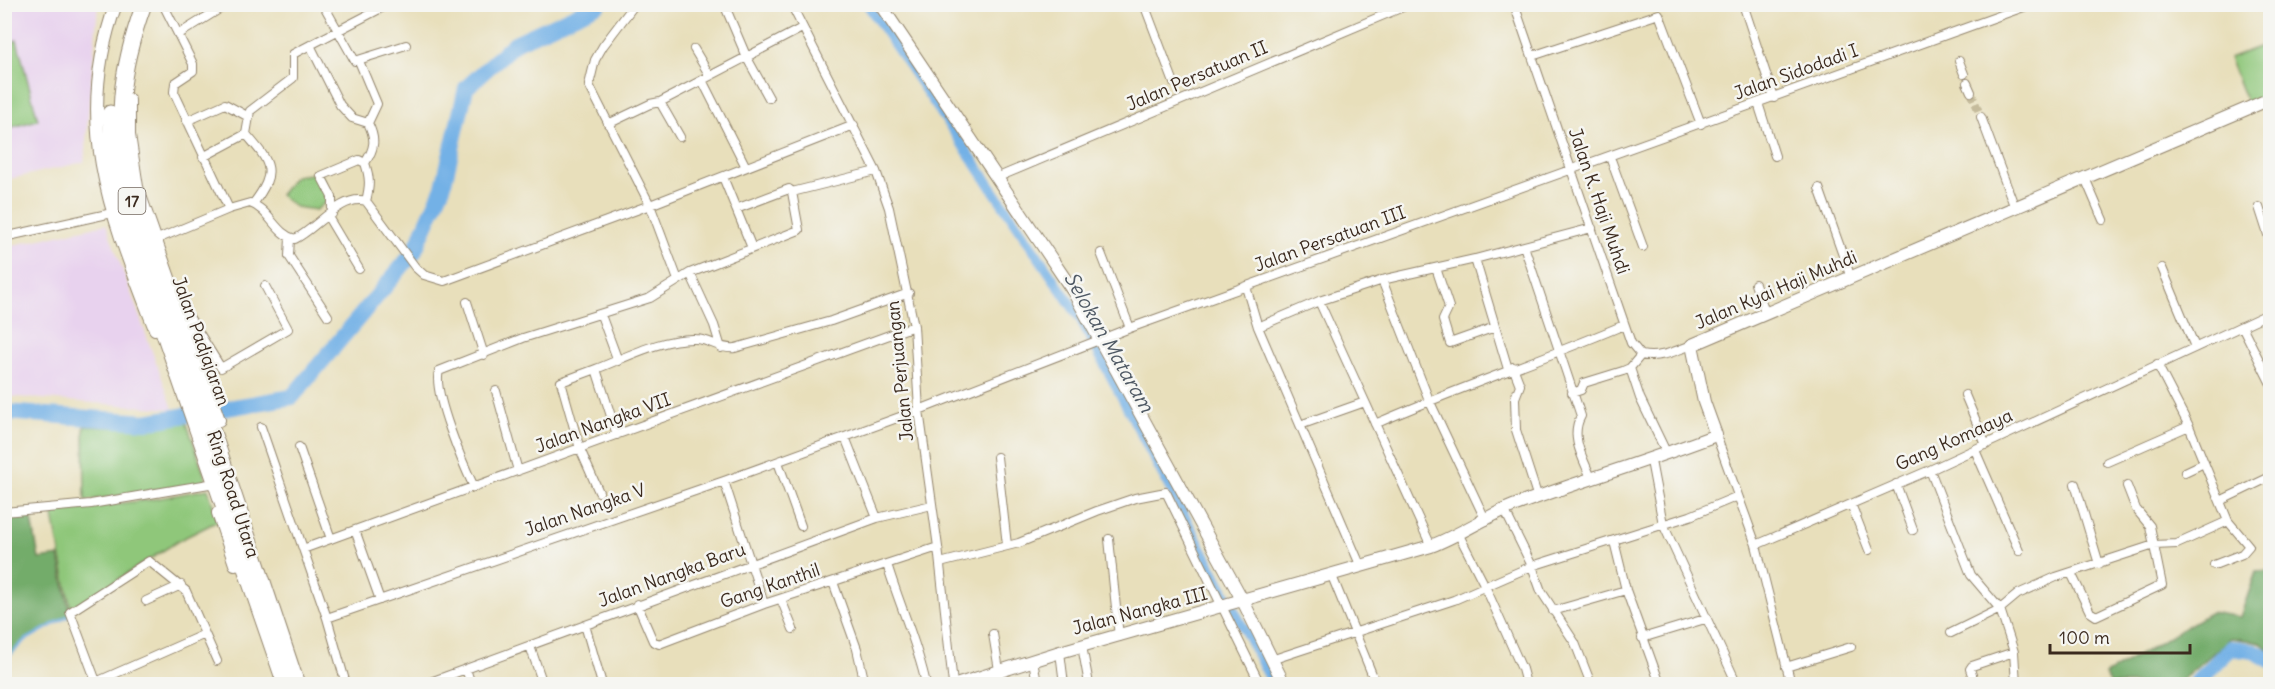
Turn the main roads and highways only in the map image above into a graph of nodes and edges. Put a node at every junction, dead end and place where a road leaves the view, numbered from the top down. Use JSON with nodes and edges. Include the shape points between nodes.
{"nodes":[{"id":1,"x":133,"y":4,"type":"edge"},
{"id":2,"x":144,"y":4,"type":"edge"},
{"id":3,"x":194,"y":391,"type":"junction"},
{"id":4,"x":205,"y":425,"type":"junction"},
{"id":5,"x":239,"y":563,"type":"junction"},
{"id":6,"x":274,"y":684,"type":"edge"},
{"id":7,"x":285,"y":684,"type":"edge"},
{"id":8,"x":297,"y":684,"type":"edge"},
{"id":9,"x":305,"y":684,"type":"edge"}],
"edges":[{"from":1,"to":3,"type":"highway","name":"Jalan Padjajaran","number":"17","via":[[119,46],[110,104],[110,136],[119,197],[148,297]]},
{"from":2,"to":3,"type":"highway","name":"Jalan Padjajaran","number":"17","via":[[129,46],[119,104],[123,163],[137,220]]},
{"from":3,"to":4,"type":"highway","name":"Jalan Padjajaran","number":"17"},
{"from":4,"to":5,"type":"highway","name":"Jalan Padjajaran","number":"17"},
{"from":4,"to":8,"type":"highway","name":"Jalan Padjajaran","number":"17"},
{"from":4,"to":9,"type":"highway","name":"Ring Road Utara","via":[[234,475]]},
{"from":5,"to":6,"type":"highway","name":"Ring Road Utara"},
{"from":5,"to":7,"type":"highway","name":"Jalan Padjajaran","number":"17"}]}
